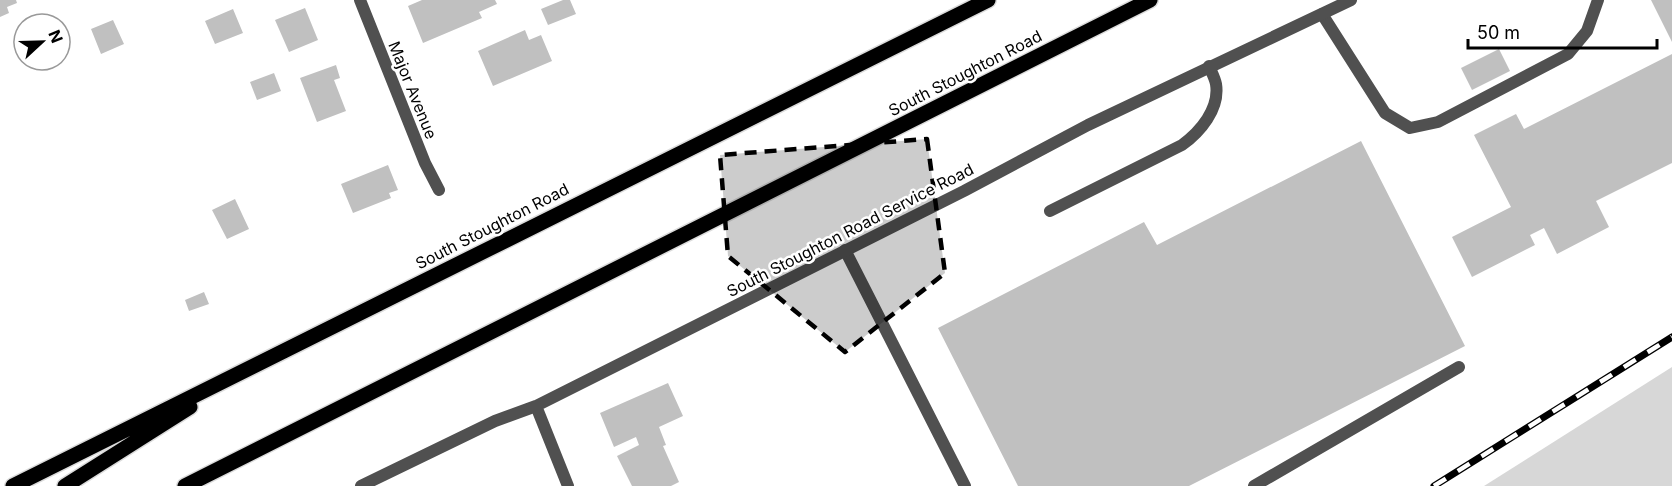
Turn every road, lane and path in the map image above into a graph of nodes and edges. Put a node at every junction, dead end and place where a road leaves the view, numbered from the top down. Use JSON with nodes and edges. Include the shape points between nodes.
{"nodes":[{"id":1,"x":360,"y":0,"type":"edge"},
{"id":2,"x":988,"y":0,"type":"edge"},
{"id":3,"x":1150,"y":0,"type":"edge"},
{"id":4,"x":1352,"y":0,"type":"edge"},
{"id":5,"x":1598,"y":0,"type":"edge"},
{"id":6,"x":1322,"y":14,"type":"junction"},
{"id":7,"x":1209,"y":66,"type":"junction"},
{"id":8,"x":439,"y":190,"type":"dead end"},
{"id":9,"x":1050,"y":211,"type":"dead end"},
{"id":10,"x":845,"y":250,"type":"junction"},
{"id":11,"x":263,"y":361,"type":"junction"},
{"id":12,"x":1459,"y":368,"type":"dead end"},
{"id":13,"x":536,"y":406,"type":"junction"},
{"id":14,"x":13,"y":486,"type":"edge"},
{"id":15,"x":65,"y":486,"type":"edge"},
{"id":16,"x":185,"y":486,"type":"edge"},
{"id":17,"x":361,"y":486,"type":"edge"},
{"id":18,"x":568,"y":486,"type":"edge"},
{"id":19,"x":965,"y":486,"type":"edge"},
{"id":20,"x":1254,"y":486,"type":"edge"}],
"edges":[{"from":1,"to":8,"type":"street","name":"Major Avenue"},
{"from":2,"to":11,"type":"main road","name":"South Stoughton Road"},
{"from":3,"to":16,"type":"main road","name":"South Stoughton Road"},
{"from":4,"to":6,"type":"street","name":"South Stoughton Road Service Road"},
{"from":5,"to":6,"type":"street","via":[[1587,31],[1568,54],[1438,122],[1410,128],[1385,113]]},
{"from":6,"to":7,"type":"street","name":"South Stoughton Road Service Road"},
{"from":7,"to":9,"type":"street","via":[[1216,84],[1215,97],[1195,135],[1173,150]]},
{"from":7,"to":10,"type":"street","name":"South Stoughton Road Service Road"},
{"from":10,"to":13,"type":"street","name":"South Stoughton Road Service Road"},
{"from":10,"to":19,"type":"street"},
{"from":11,"to":14,"type":"main road","name":"South Stoughton Road"},
{"from":11,"to":15,"type":"main road"},
{"from":12,"to":20,"type":"street"},
{"from":13,"to":17,"type":"street","name":"South Stoughton Road Service Road"},
{"from":13,"to":18,"type":"street"}]}
